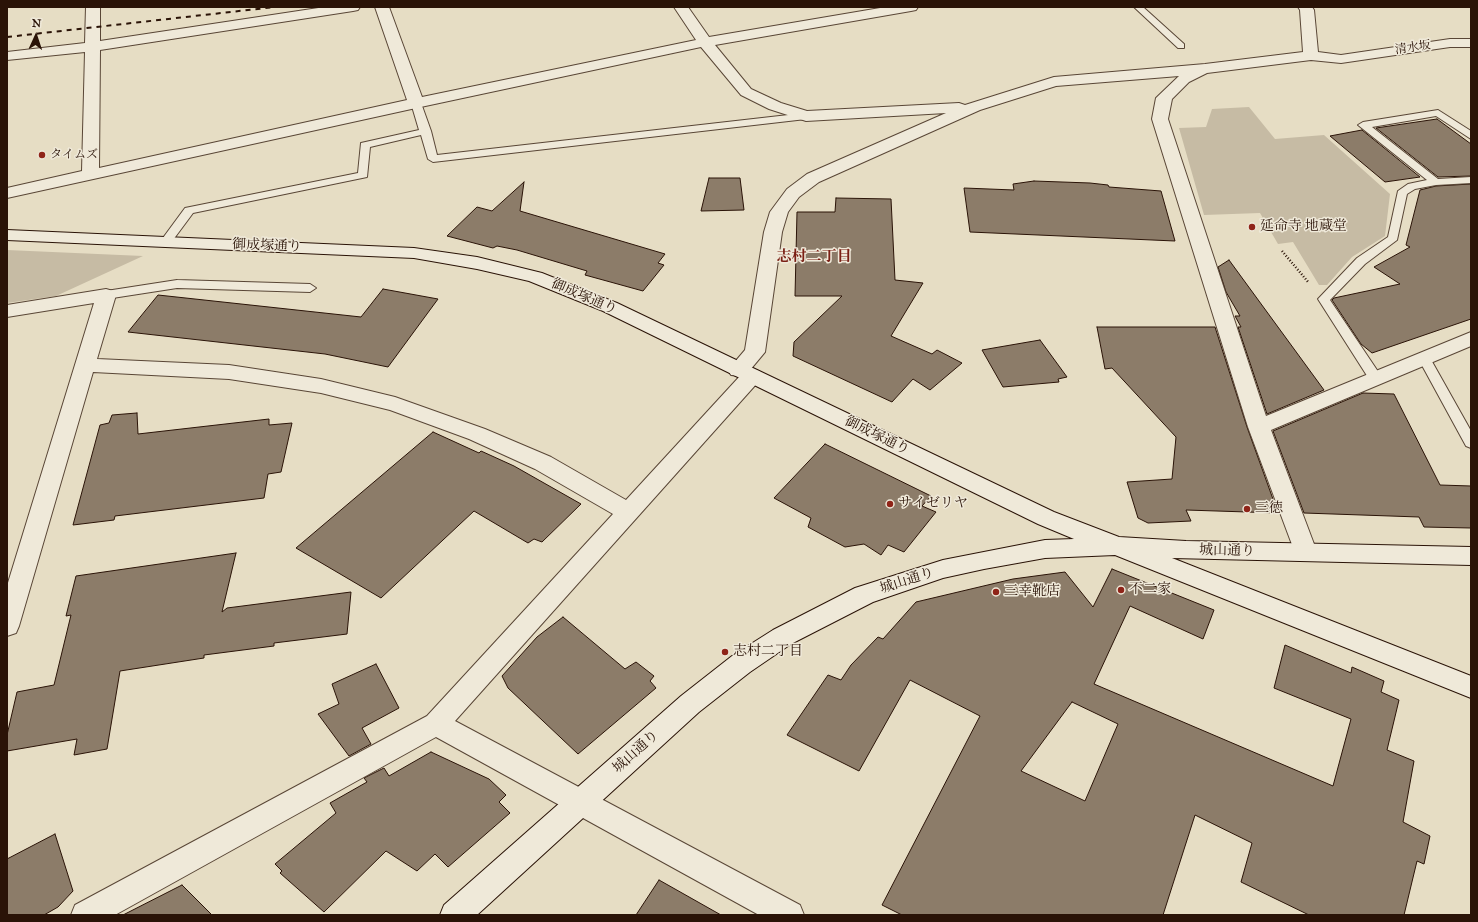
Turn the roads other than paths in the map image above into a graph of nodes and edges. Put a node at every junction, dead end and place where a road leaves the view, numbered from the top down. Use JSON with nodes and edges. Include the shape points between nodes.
{"nodes":[{"id":1,"x":93,"y":7,"type":"edge"},
{"id":2,"x":354,"y":7,"type":"edge"},
{"id":3,"x":382,"y":7,"type":"edge"},
{"id":4,"x":681,"y":7,"type":"edge"},
{"id":5,"x":911,"y":7,"type":"edge"},
{"id":6,"x":1138,"y":7,"type":"edge"},
{"id":7,"x":1305,"y":7,"type":"edge"},
{"id":8,"x":1471,"y":34,"type":"edge"},
{"id":9,"x":705,"y":42,"type":"junction"},
{"id":10,"x":1450,"y":43,"type":"junction"},
{"id":11,"x":1471,"y":44,"type":"edge"},
{"id":12,"x":1181,"y":46,"type":"dead end"},
{"id":13,"x":91,"y":47,"type":"junction"},
{"id":14,"x":7,"y":56,"type":"edge"},
{"id":15,"x":1311,"y":56,"type":"junction"},
{"id":16,"x":1205,"y":70,"type":"junction"},
{"id":17,"x":416,"y":103,"type":"junction"},
{"id":18,"x":974,"y":107,"type":"junction"},
{"id":19,"x":806,"y":116,"type":"junction"},
{"id":20,"x":426,"y":131,"type":"junction"},
{"id":21,"x":1471,"y":136,"type":"edge"},
{"id":22,"x":90,"y":176,"type":"junction"},
{"id":23,"x":1471,"y":180,"type":"edge"},
{"id":24,"x":1436,"y":182,"type":"junction"},
{"id":25,"x":7,"y":193,"type":"edge"},
{"id":26,"x":7,"y":235,"type":"edge"},
{"id":27,"x":166,"y":242,"type":"junction"},
{"id":28,"x":310,"y":288,"type":"dead end"},
{"id":29,"x":106,"y":295,"type":"junction"},
{"id":30,"x":7,"y":311,"type":"edge"},
{"id":31,"x":1471,"y":338,"type":"edge"},
{"id":32,"x":1424,"y":358,"type":"junction"},
{"id":33,"x":86,"y":365,"type":"junction"},
{"id":34,"x":745,"y":373,"type":"junction"},
{"id":35,"x":1376,"y":379,"type":"junction"},
{"id":36,"x":1259,"y":427,"type":"junction"},
{"id":37,"x":1471,"y":443,"type":"edge"},
{"id":38,"x":630,"y":513,"type":"junction"},
{"id":39,"x":1112,"y":546,"type":"junction"},
{"id":40,"x":1304,"y":552,"type":"junction"},
{"id":41,"x":1471,"y":556,"type":"edge"},
{"id":42,"x":7,"y":626,"type":"edge"},
{"id":43,"x":1471,"y":687,"type":"edge"},
{"id":44,"x":436,"y":724,"type":"junction"},
{"id":45,"x":580,"y":802,"type":"junction"},
{"id":46,"x":86,"y":915,"type":"edge"},
{"id":47,"x":455,"y":915,"type":"edge"},
{"id":48,"x":789,"y":915,"type":"edge"}],
"edges":[{"from":1,"to":13,"type":"street"},
{"from":2,"to":13,"type":"street"},
{"from":3,"to":17,"type":"street"},
{"from":4,"to":9,"type":"street"},
{"from":5,"to":9,"type":"street"},
{"from":6,"to":12,"type":"lane"},
{"from":7,"to":15,"type":"street"},
{"from":8,"to":10,"type":"street"},
{"from":9,"to":17,"type":"street"},
{"from":9,"to":19,"type":"street","via":[[746,92],[775,106]]},
{"from":10,"to":11,"type":"street","name":"清水坂"},
{"from":10,"to":15,"type":"street","name":"清水坂","via":[[1341,58]]},
{"from":13,"to":14,"type":"street"},
{"from":13,"to":22,"type":"street"},
{"from":15,"to":16,"type":"street","name":"清水坂"},
{"from":16,"to":18,"type":"street","via":[[1054,82]]},
{"from":16,"to":36,"type":"street","via":[[1184,79],[1164,98],[1160,119]]},
{"from":17,"to":20,"type":"lane"},
{"from":17,"to":22,"type":"street"},
{"from":18,"to":19,"type":"street"},
{"from":18,"to":34,"type":"street","via":[[835,167],[813,178],[793,193],[779,212],[773,232],[755,352]]},
{"from":19,"to":20,"type":"lane","via":[[433,159]]},
{"from":20,"to":27,"type":"lane","via":[[365,145],[363,175],[189,210]]},
{"from":21,"to":24,"type":"lane","via":[[1438,113],[1363,125]]},
{"from":22,"to":25,"type":"street"},
{"from":23,"to":24,"type":"lane"},
{"from":24,"to":35,"type":"lane","via":[[1412,186],[1402,193],[1393,238],[1361,261],[1324,299]]},
{"from":26,"to":27,"type":"street","name":"御成塚通り"},
{"from":27,"to":34,"type":"street","name":"御成塚通り","via":[[414,253],[506,269],[578,293]]},
{"from":28,"to":29,"type":"lane","via":[[177,284]]},
{"from":29,"to":30,"type":"street"},
{"from":29,"to":33,"type":"street"},
{"from":31,"to":32,"type":"street"},
{"from":32,"to":35,"type":"street"},
{"from":32,"to":37,"type":"lane"},
{"from":33,"to":38,"type":"street","via":[[229,372],[321,386],[395,404],[544,463]]},
{"from":33,"to":42,"type":"street"},
{"from":34,"to":38,"type":"street"},
{"from":34,"to":39,"type":"street","name":"御成塚通り","via":[[1046,518]]},
{"from":35,"to":36,"type":"street"},
{"from":36,"to":40,"type":"street"},
{"from":38,"to":44,"type":"street"},
{"from":39,"to":40,"type":"street","name":"城山通り"},
{"from":39,"to":43,"type":"street","name":"御成塚通り"},
{"from":39,"to":45,"type":"street","name":"城山通り","via":[[1045,549],[943,569],[864,596],[826,613],[741,664],[690,704]]},
{"from":40,"to":41,"type":"street","name":"城山通り"},
{"from":44,"to":45,"type":"street"},
{"from":44,"to":46,"type":"street"},
{"from":45,"to":47,"type":"street","name":"城山通り"},
{"from":45,"to":48,"type":"street"}]}
